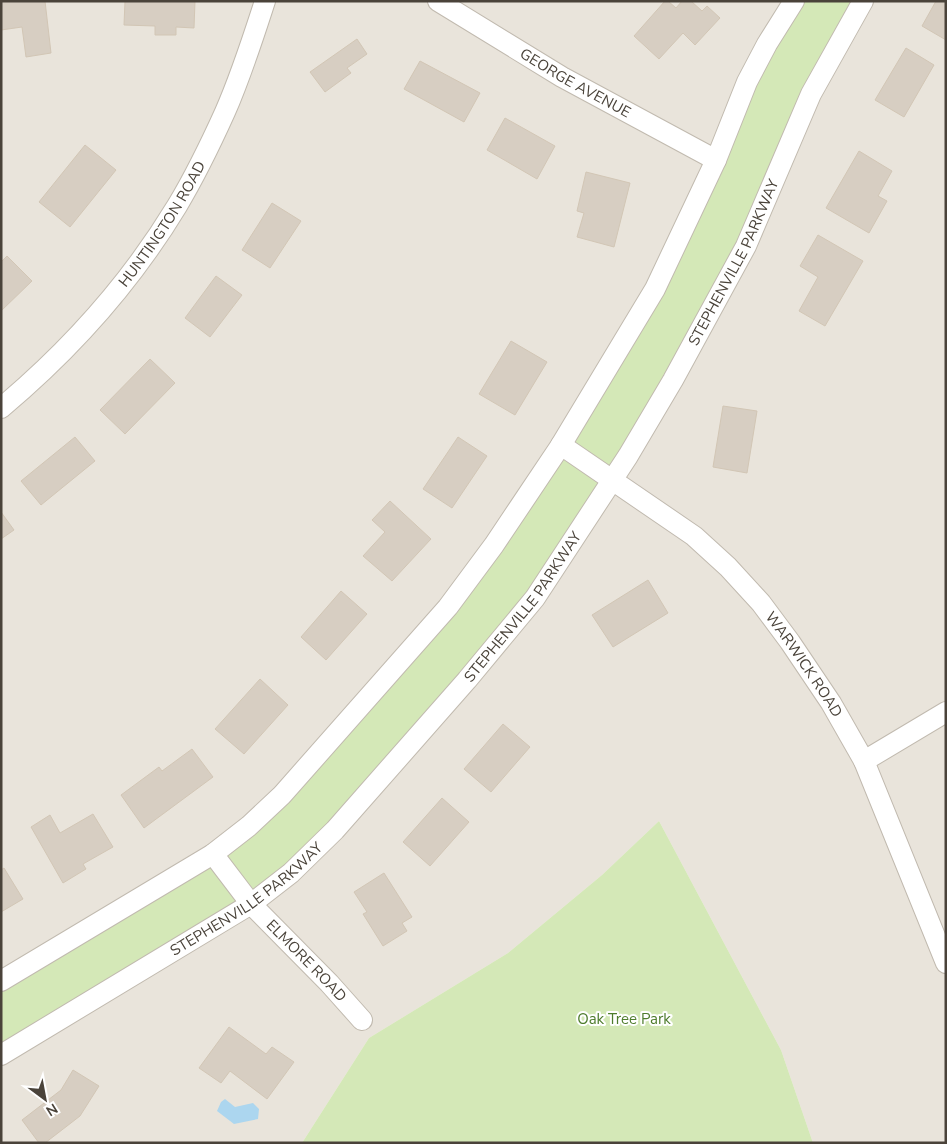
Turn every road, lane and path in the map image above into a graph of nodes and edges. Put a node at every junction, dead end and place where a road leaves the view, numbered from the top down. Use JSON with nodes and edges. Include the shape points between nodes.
{"nodes":[{"id":1,"x":265,"y":1,"type":"edge"},
{"id":2,"x":438,"y":1,"type":"edge"},
{"id":3,"x":794,"y":1,"type":"edge"},
{"id":4,"x":864,"y":1,"type":"edge"},
{"id":5,"x":716,"y":160,"type":"junction"},
{"id":6,"x":1,"y":408,"type":"edge"},
{"id":7,"x":561,"y":445,"type":"junction"},
{"id":8,"x":613,"y":480,"type":"junction"},
{"id":9,"x":946,"y":712,"type":"edge"},
{"id":10,"x":864,"y":761,"type":"junction"},
{"id":11,"x":213,"y":854,"type":"junction"},
{"id":12,"x":251,"y":904,"type":"junction"},
{"id":13,"x":946,"y":963,"type":"edge"},
{"id":14,"x":1,"y":981,"type":"edge"},
{"id":15,"x":362,"y":1020,"type":"dead end"},
{"id":16,"x":1,"y":1055,"type":"edge"}],
"edges":[{"from":1,"to":6,"type":"street","name":"HUNTINGTON ROAD","via":[[226,110],[177,206],[112,297],[42,371]]},
{"from":2,"to":5,"type":"street","name":"GEORGE AVENUE","via":[[562,77]]},
{"from":3,"to":5,"type":"street","via":[[747,82]]},
{"from":4,"to":8,"type":"street","name":"STEPHENVILLE PARKWAY","via":[[811,94],[746,246],[673,380]]},
{"from":5,"to":7,"type":"street","via":[[655,289]]},
{"from":7,"to":8,"type":"street","name":"WARWICK ROAD"},
{"from":7,"to":11,"type":"street","via":[[448,607],[282,795]]},
{"from":8,"to":10,"type":"street","name":"WARWICK ROAD","via":[[694,536],[761,603],[831,703]]},
{"from":8,"to":12,"type":"street","name":"STEPHENVILLE PARKWAY","via":[[535,598],[467,680],[335,830],[291,873]]},
{"from":9,"to":10,"type":"street"},
{"from":10,"to":13,"type":"street","name":"WARWICK ROAD"},
{"from":11,"to":12,"type":"street","name":"ELMORE ROAD"},
{"from":11,"to":14,"type":"street"},
{"from":12,"to":15,"type":"street","name":"ELMORE ROAD"},
{"from":12,"to":16,"type":"street","name":"STEPHENVILLE PARKWAY"}]}
